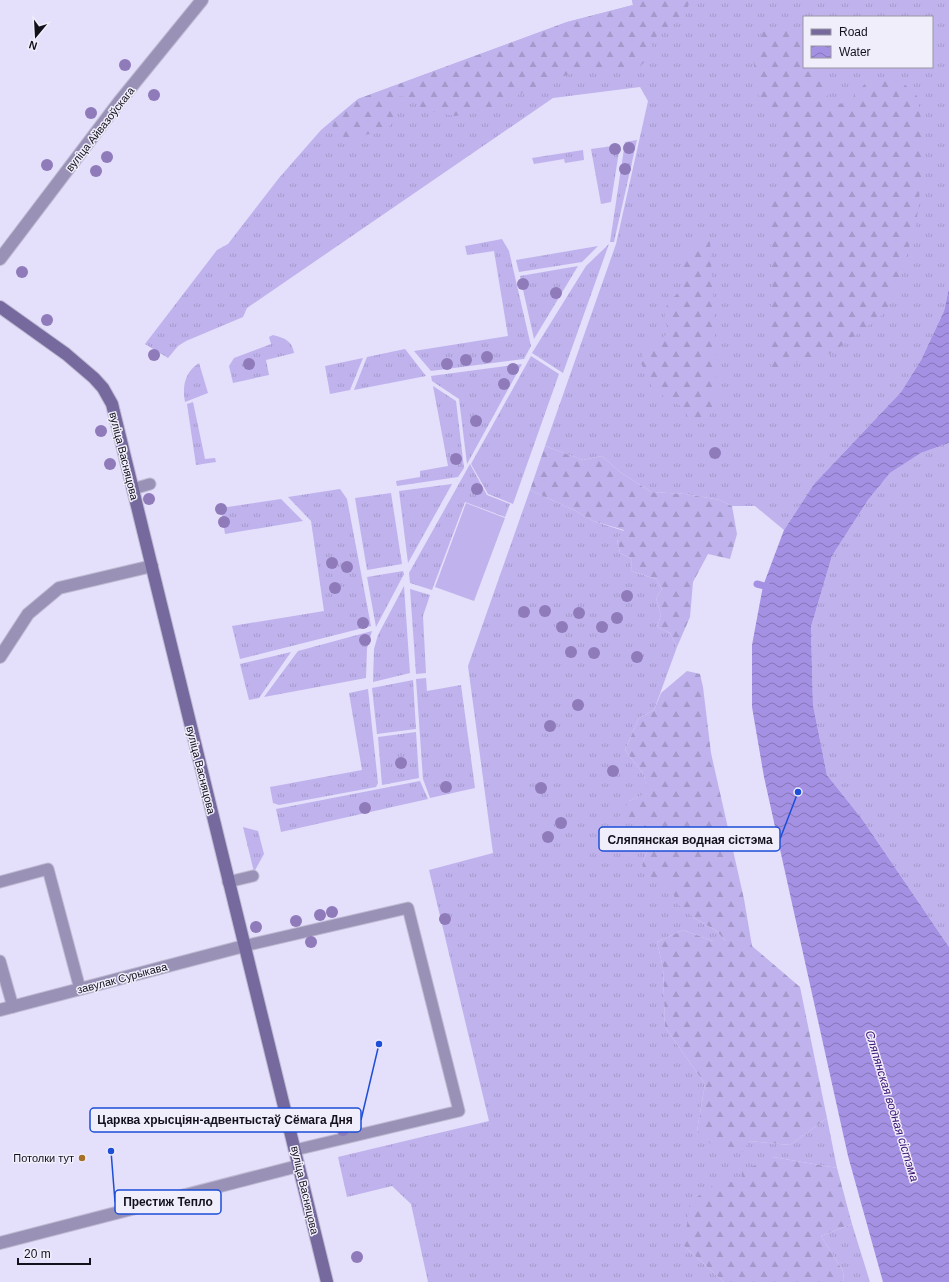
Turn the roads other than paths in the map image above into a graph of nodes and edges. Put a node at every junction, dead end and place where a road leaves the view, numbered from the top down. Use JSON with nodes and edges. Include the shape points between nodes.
{"nodes":[{"id":1,"x":202,"y":0,"type":"edge"},
{"id":2,"x":0,"y":259,"type":"edge"},
{"id":3,"x":0,"y":307,"type":"edge"},
{"id":4,"x":150,"y":484,"type":"dead end"},
{"id":5,"x":133,"y":488,"type":"junction"},
{"id":6,"x":152,"y":566,"type":"junction"},
{"id":7,"x":0,"y":657,"type":"edge"},
{"id":8,"x":253,"y":876,"type":"dead end"},
{"id":9,"x":0,"y":882,"type":"edge"},
{"id":10,"x":228,"y":882,"type":"junction"},
{"id":11,"x":244,"y":946,"type":"junction"},
{"id":12,"x":0,"y":961,"type":"edge"},
{"id":13,"x":80,"y":989,"type":"junction"},
{"id":14,"x":13,"y":1007,"type":"junction"},
{"id":15,"x":0,"y":1010,"type":"edge"},
{"id":16,"x":295,"y":1150,"type":"junction"},
{"id":17,"x":298,"y":1166,"type":"junction"},
{"id":18,"x":0,"y":1243,"type":"edge"},
{"id":19,"x":327,"y":1282,"type":"edge"}],
"edges":[{"from":1,"to":2,"type":"street","name":"вуліца Айвазоўскага"},
{"from":3,"to":5,"type":"street","name":"вуліца Васняцова","via":[[66,354],[103,388],[116,419]]},
{"from":4,"to":5,"type":"lane"},
{"from":5,"to":6,"type":"street","name":"вуліца Васняцова"},
{"from":6,"to":7,"type":"street","via":[[59,588],[28,614]]},
{"from":6,"to":10,"type":"street","name":"вуліца Васняцова"},
{"from":8,"to":10,"type":"lane"},
{"from":9,"to":13,"type":"lane","via":[[48,869]]},
{"from":10,"to":11,"type":"street","name":"вуліца Васняцова"},
{"from":11,"to":13,"type":"street","name":"завулак Сурыкава"},
{"from":11,"to":16,"type":"street","name":"вуліца Васняцова"},
{"from":11,"to":16,"type":"lane","via":[[408,908],[459,1111]]},
{"from":12,"to":14,"type":"lane"},
{"from":13,"to":14,"type":"street","name":"завулак Сурыкава"},
{"from":14,"to":15,"type":"street","name":"завулак Сурыкава"},
{"from":16,"to":17,"type":"street","name":"вуліца Васняцова"},
{"from":17,"to":18,"type":"street"},
{"from":17,"to":19,"type":"street","name":"вуліца Васняцова"}]}
